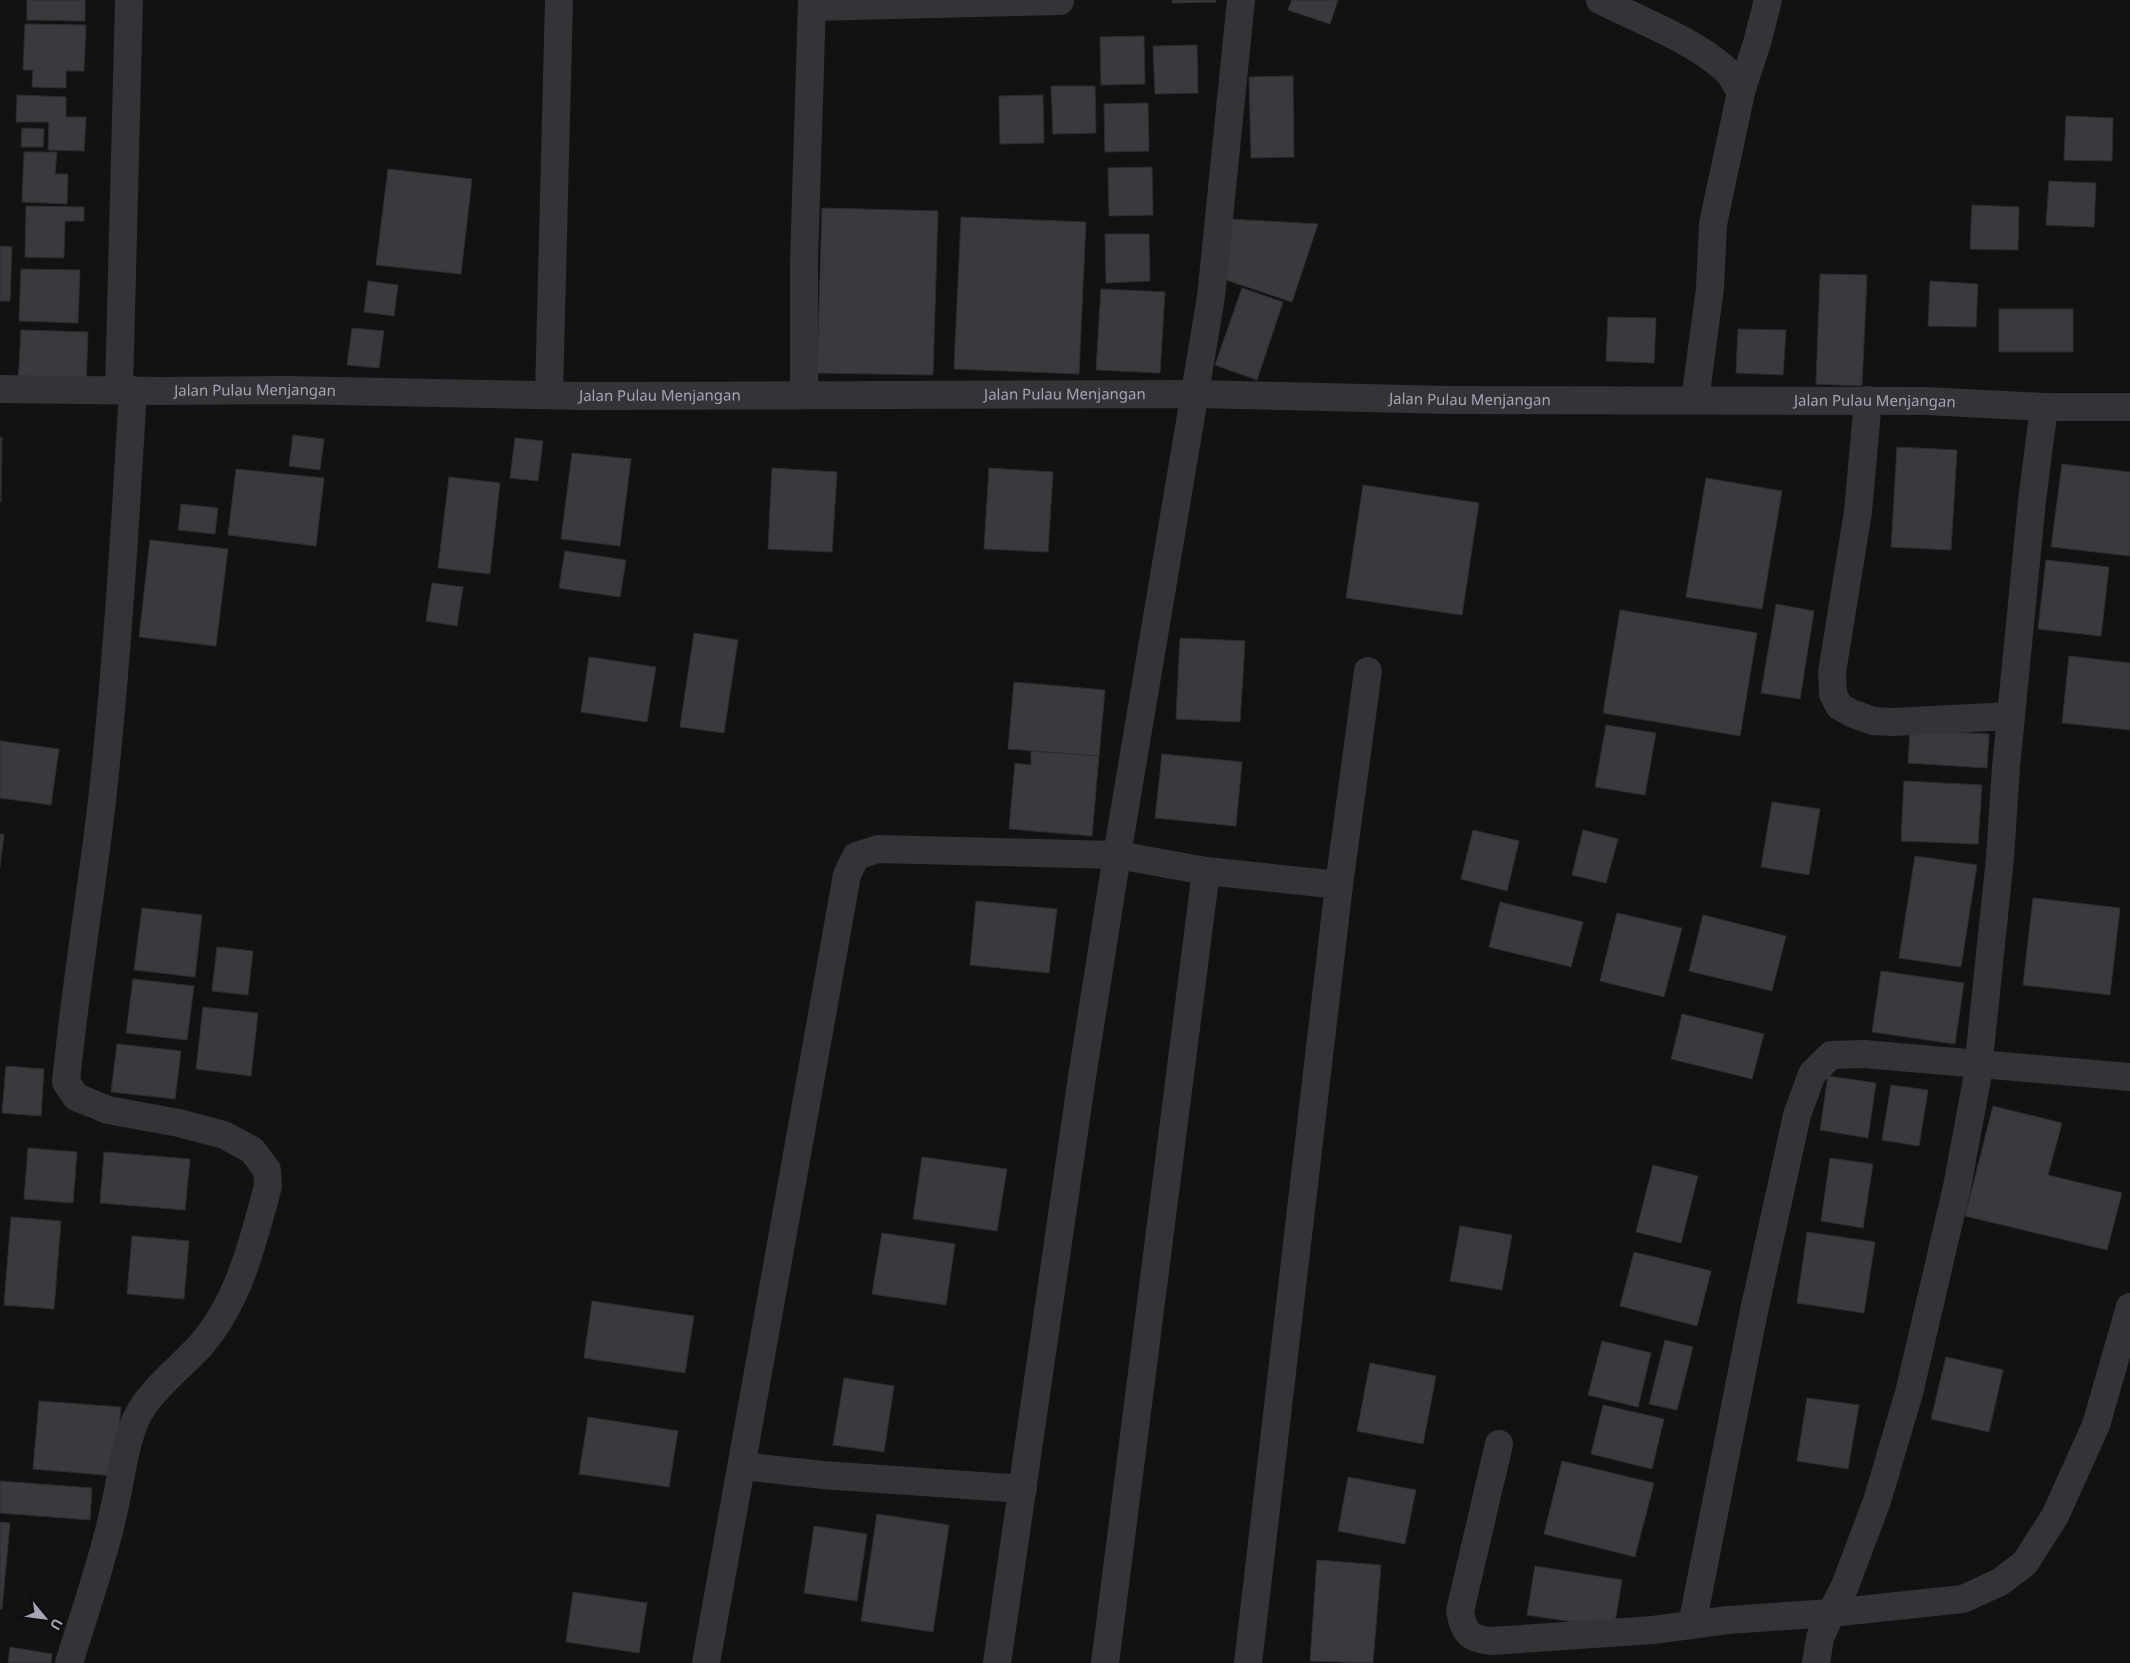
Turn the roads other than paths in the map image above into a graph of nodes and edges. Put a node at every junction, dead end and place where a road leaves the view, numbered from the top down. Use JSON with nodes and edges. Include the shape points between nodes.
{"nodes":[{"id":1,"x":129,"y":0,"type":"edge"},
{"id":2,"x":558,"y":0,"type":"edge"},
{"id":3,"x":1241,"y":0,"type":"edge"},
{"id":4,"x":1600,"y":0,"type":"edge"},
{"id":5,"x":1768,"y":0,"type":"edge"},
{"id":6,"x":1060,"y":1,"type":"edge"},
{"id":7,"x":812,"y":3,"type":"edge"},
{"id":8,"x":1740,"y":92,"type":"junction"},
{"id":9,"x":0,"y":389,"type":"edge"},
{"id":10,"x":126,"y":390,"type":"junction"},
{"id":11,"x":549,"y":394,"type":"junction"},
{"id":12,"x":1196,"y":394,"type":"junction"},
{"id":13,"x":804,"y":395,"type":"junction"},
{"id":14,"x":1695,"y":400,"type":"junction"},
{"id":15,"x":1868,"y":400,"type":"junction"},
{"id":16,"x":2044,"y":407,"type":"junction"},
{"id":17,"x":2130,"y":407,"type":"edge"},
{"id":18,"x":1368,"y":671,"type":"dead end"},
{"id":19,"x":2011,"y":716,"type":"junction"},
{"id":20,"x":1117,"y":856,"type":"junction"},
{"id":21,"x":1206,"y":871,"type":"junction"},
{"id":22,"x":1339,"y":885,"type":"junction"},
{"id":23,"x":1978,"y":1064,"type":"junction"},
{"id":24,"x":2130,"y":1077,"type":"edge"},
{"id":25,"x":2130,"y":1307,"type":"edge"},
{"id":26,"x":1499,"y":1444,"type":"dead end"},
{"id":27,"x":742,"y":1466,"type":"junction"},
{"id":28,"x":1023,"y":1489,"type":"junction"},
{"id":29,"x":1831,"y":1613,"type":"junction"},
{"id":30,"x":1692,"y":1624,"type":"junction"},
{"id":31,"x":69,"y":1663,"type":"edge"},
{"id":32,"x":706,"y":1663,"type":"edge"},
{"id":33,"x":997,"y":1663,"type":"edge"},
{"id":34,"x":1105,"y":1663,"type":"edge"},
{"id":35,"x":1248,"y":1663,"type":"edge"},
{"id":36,"x":1816,"y":1663,"type":"edge"}],
"edges":[{"from":1,"to":10,"type":"street"},
{"from":2,"to":11,"type":"street"},
{"from":3,"to":12,"type":"street","via":[[1211,297]]},
{"from":4,"to":8,"type":"street","via":[[1710,58],[1727,71]]},
{"from":5,"to":8,"type":"street"},
{"from":6,"to":7,"type":"street"},
{"from":7,"to":13,"type":"street","via":[[804,264]]},
{"from":8,"to":14,"type":"street","via":[[1713,224],[1710,288]]},
{"from":9,"to":10,"type":"street","name":"Jalan Pulau Menjangan"},
{"from":10,"to":11,"type":"street","name":"Jalan Pulau Menjangan"},
{"from":10,"to":31,"type":"street","via":[[113,685],[102,802],[66,1082],[76,1097],[108,1110],[224,1135],[252,1150],[267,1170],[268,1186],[241,1279],[222,1315],[201,1344],[156,1390],[136,1417],[120,1472],[113,1514]]},
{"from":11,"to":13,"type":"street","name":"Jalan Pulau Menjangan"},
{"from":12,"to":13,"type":"street","name":"Jalan Pulau Menjangan"},
{"from":12,"to":14,"type":"street","name":"Jalan Pulau Menjangan","via":[[1450,400]]},
{"from":12,"to":20,"type":"street"},
{"from":14,"to":15,"type":"street","name":"Jalan Pulau Menjangan"},
{"from":15,"to":16,"type":"street","name":"Jalan Pulau Menjangan"},
{"from":15,"to":19,"type":"street","via":[[1858,512],[1832,672],[1833,694],[1839,706],[1873,721]]},
{"from":16,"to":17,"type":"street","name":"Jalan Pulau Menjangan"},
{"from":16,"to":19,"type":"street"},
{"from":18,"to":22,"type":"street"},
{"from":19,"to":23,"type":"street"},
{"from":20,"to":21,"type":"street"},
{"from":20,"to":27,"type":"street","via":[[878,849],[856,856],[847,875]]},
{"from":20,"to":28,"type":"street"},
{"from":21,"to":22,"type":"street"},
{"from":21,"to":34,"type":"street"},
{"from":22,"to":35,"type":"street"},
{"from":23,"to":24,"type":"street"},
{"from":23,"to":29,"type":"street","via":[[1957,1187],[1909,1393],[1877,1501],[1845,1586]]},
{"from":23,"to":30,"type":"street","via":[[1864,1054],[1831,1055],[1812,1074],[1797,1115],[1754,1311]]},
{"from":25,"to":29,"type":"street","via":[[2096,1425],[2055,1516],[2025,1563],[2000,1582],[1963,1599]]},
{"from":26,"to":30,"type":"street","via":[[1462,1599],[1460,1611],[1466,1632],[1473,1638],[1492,1641],[1653,1630]]},
{"from":27,"to":28,"type":"street"},
{"from":27,"to":32,"type":"street"},
{"from":28,"to":33,"type":"street"},
{"from":29,"to":30,"type":"street"},
{"from":29,"to":36,"type":"street","via":[[1820,1638]]}]}
